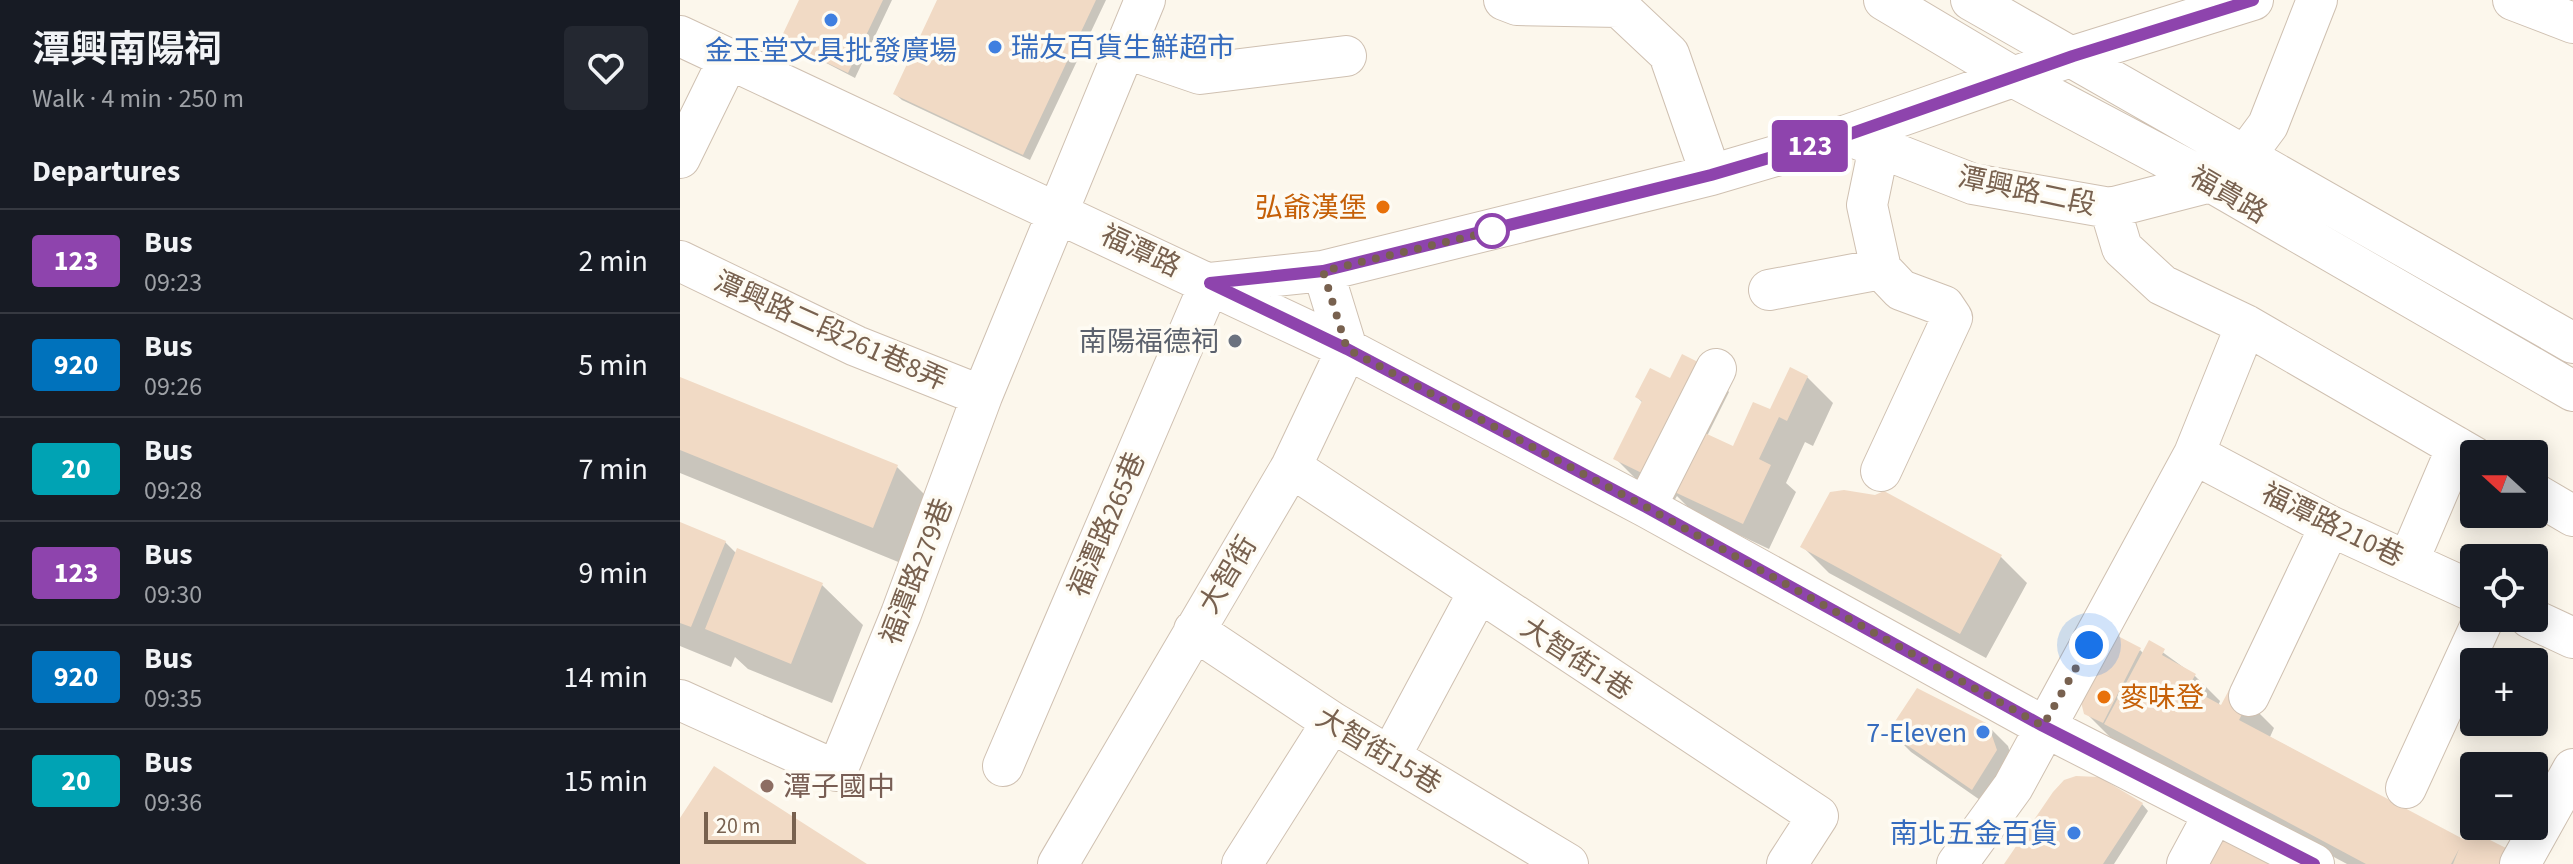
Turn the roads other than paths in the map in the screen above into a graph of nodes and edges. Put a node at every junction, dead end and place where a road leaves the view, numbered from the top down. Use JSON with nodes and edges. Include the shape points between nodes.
{"nodes":[{"id":1,"x":1145,"y":0,"type":"edge"},
{"id":2,"x":1504,"y":0,"type":"edge"},
{"id":3,"x":1884,"y":0,"type":"edge"},
{"id":4,"x":1971,"y":0,"type":"edge"},
{"id":5,"x":2253,"y":0,"type":"edge"},
{"id":6,"x":2317,"y":0,"type":"edge"},
{"id":7,"x":2513,"y":0,"type":"edge"},
{"id":8,"x":2573,"y":23,"type":"edge"},
{"id":9,"x":680,"y":36,"type":"edge"},
{"id":10,"x":1124,"y":48,"type":"junction"},
{"id":11,"x":1346,"y":56,"type":"dead end"},
{"id":12,"x":2073,"y":56,"type":"junction"},
{"id":13,"x":729,"y":58,"type":"junction"},
{"id":14,"x":2015,"y":78,"type":"junction"},
{"id":15,"x":1863,"y":141,"type":"junction"},
{"id":16,"x":2245,"y":156,"type":"junction"},
{"id":17,"x":680,"y":158,"type":"edge"},
{"id":18,"x":1711,"y":175,"type":"junction"},
{"id":19,"x":2211,"y":182,"type":"junction"},
{"id":20,"x":2110,"y":208,"type":"junction"},
{"id":21,"x":1056,"y":211,"type":"junction"},
{"id":22,"x":680,"y":261,"type":"edge"},
{"id":23,"x":1881,"y":269,"type":"junction"},
{"id":24,"x":1323,"y":271,"type":"junction"},
{"id":25,"x":1210,"y":283,"type":"junction"},
{"id":26,"x":1769,"y":290,"type":"dead end"},
{"id":27,"x":2246,"y":325,"type":"junction"},
{"id":28,"x":2573,"y":343,"type":"edge"},
{"id":29,"x":1347,"y":349,"type":"junction"},
{"id":30,"x":1716,"y":369,"type":"dead end"},
{"id":31,"x":2573,"y":391,"type":"edge"},
{"id":32,"x":982,"y":396,"type":"junction"},
{"id":33,"x":2460,"y":449,"type":"edge"},
{"id":34,"x":2194,"y":454,"type":"junction"},
{"id":35,"x":2460,"y":462,"type":"edge"},
{"id":36,"x":1291,"y":467,"type":"junction"},
{"id":37,"x":1881,"y":471,"type":"dead end"},
{"id":38,"x":2548,"y":501,"type":"edge"},
{"id":39,"x":1646,"y":507,"type":"junction"},
{"id":40,"x":2573,"y":516,"type":"edge"},
{"id":41,"x":2330,"y":526,"type":"junction"},
{"id":42,"x":2408,"y":562,"type":"junction"},
{"id":43,"x":2460,"y":586,"type":"edge"},
{"id":44,"x":1478,"y":593,"type":"junction"},
{"id":45,"x":2548,"y":626,"type":"edge"},
{"id":46,"x":1194,"y":630,"type":"junction"},
{"id":47,"x":2478,"y":632,"type":"edge"},
{"id":48,"x":2573,"y":638,"type":"edge"},
{"id":49,"x":2249,"y":696,"type":"dead end"},
{"id":50,"x":680,"y":700,"type":"edge"},
{"id":51,"x":1332,"y":722,"type":"junction"},
{"id":52,"x":2043,"y":726,"type":"junction"},
{"id":53,"x":1390,"y":757,"type":"junction"},
{"id":54,"x":1003,"y":766,"type":"dead end"},
{"id":55,"x":2573,"y":769,"type":"edge"},
{"id":56,"x":2406,"y":788,"type":"dead end"},
{"id":57,"x":2214,"y":814,"type":"junction"},
{"id":58,"x":1057,"y":863,"type":"edge"},
{"id":59,"x":1242,"y":864,"type":"edge"},
{"id":60,"x":1568,"y":864,"type":"edge"},
{"id":61,"x":1787,"y":864,"type":"edge"},
{"id":62,"x":1957,"y":864,"type":"edge"},
{"id":63,"x":2187,"y":864,"type":"edge"},
{"id":64,"x":2314,"y":864,"type":"edge"},
{"id":65,"x":2520,"y":864,"type":"edge"}],
"edges":[{"from":1,"to":10,"type":"street","name":"福潭路279巷"},
{"from":2,"to":18,"type":"street","via":[[1517,5],[1619,7],[1669,54]]},
{"from":3,"to":14,"type":"street","name":"福貴路"},
{"from":4,"to":12,"type":"street","name":"福貴路"},
{"from":5,"to":12,"type":"street"},
{"from":6,"to":16,"type":"street","via":[[2268,125]]},
{"from":7,"to":8,"type":"street"},
{"from":9,"to":13,"type":"street","name":"福潭路"},
{"from":10,"to":11,"type":"street","via":[[1200,74]]},
{"from":10,"to":21,"type":"street","name":"福潭路279巷"},
{"from":12,"to":14,"type":"street"},
{"from":12,"to":16,"type":"street","name":"福貴路"},
{"from":13,"to":17,"type":"street"},
{"from":13,"to":21,"type":"street","name":"福潭路"},
{"from":14,"to":15,"type":"street"},
{"from":14,"to":19,"type":"street","name":"福貴路"},
{"from":15,"to":18,"type":"street"},
{"from":15,"to":20,"type":"street","name":"潭興路二段","via":[[1973,184]]},
{"from":15,"to":23,"type":"street","via":[[1867,205]]},
{"from":16,"to":28,"type":"street","name":"福貴路"},
{"from":18,"to":24,"type":"street"},
{"from":19,"to":20,"type":"street","name":"潭興路二段"},
{"from":19,"to":31,"type":"street","name":"福貴路"},
{"from":20,"to":27,"type":"street","via":[[2122,248],[2162,285]]},
{"from":21,"to":25,"type":"street","name":"福潭路"},
{"from":21,"to":32,"type":"street","name":"福潭路279巷"},
{"from":22,"to":32,"type":"street","name":"潭興路二段261巷8弄","via":[[856,346]]},
{"from":23,"to":26,"type":"street"},
{"from":23,"to":37,"type":"street","via":[[1901,290],[1944,306],[1952,318]]},
{"from":24,"to":25,"type":"street"},
{"from":24,"to":29,"type":"street"},
{"from":25,"to":29,"type":"street","name":"福潭路"},
{"from":25,"to":54,"type":"street","name":"福潭路265巷"},
{"from":27,"to":33,"type":"street"},
{"from":27,"to":34,"type":"street"},
{"from":29,"to":36,"type":"street","name":"大智街"},
{"from":29,"to":39,"type":"street","name":"福潭路"},
{"from":30,"to":39,"type":"street"},
{"from":32,"to":50,"type":"street","name":"福潭路279巷","via":[[837,771]]},
{"from":34,"to":41,"type":"street","name":"福潭路210巷"},
{"from":34,"to":52,"type":"street"},
{"from":35,"to":42,"type":"street"},
{"from":36,"to":44,"type":"street","name":"大智街1巷"},
{"from":36,"to":46,"type":"street","name":"大智街"},
{"from":38,"to":40,"type":"street"},
{"from":39,"to":52,"type":"street","name":"福潭路"},
{"from":41,"to":42,"type":"street","name":"福潭路210巷"},
{"from":41,"to":49,"type":"street"},
{"from":42,"to":43,"type":"street","name":"福潭路210巷"},
{"from":44,"to":53,"type":"street"},
{"from":44,"to":61,"type":"street","name":"大智街1巷","via":[[1818,816]]},
{"from":45,"to":48,"type":"street"},
{"from":46,"to":51,"type":"street","name":"大智街15巷"},
{"from":46,"to":58,"type":"street","name":"大智街"},
{"from":47,"to":56,"type":"street"},
{"from":51,"to":53,"type":"street","name":"大智街15巷"},
{"from":51,"to":59,"type":"street"},
{"from":52,"to":57,"type":"street","name":"福潭路"},
{"from":52,"to":62,"type":"street","via":[[2013,787]]},
{"from":53,"to":60,"type":"street","name":"大智街15巷"},
{"from":55,"to":65,"type":"street"},
{"from":57,"to":63,"type":"street"},
{"from":57,"to":64,"type":"street","name":"福潭路"}]}
